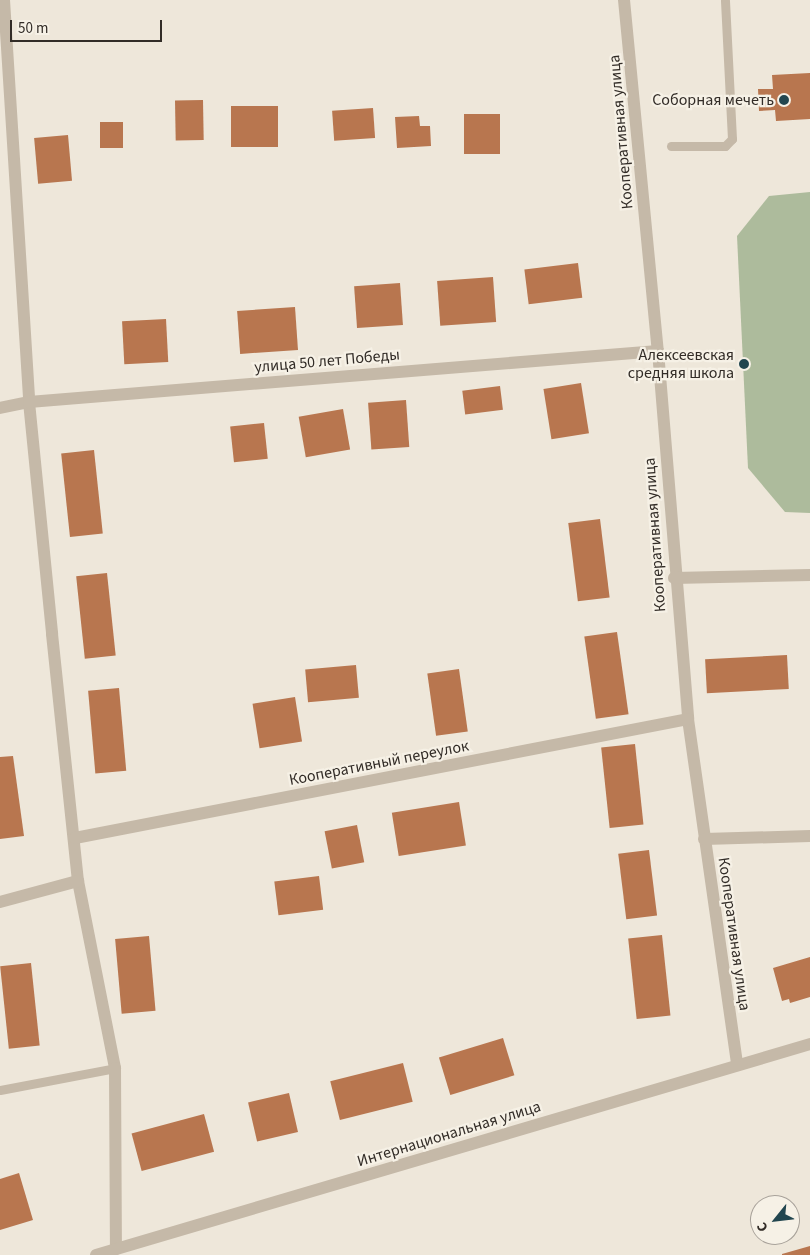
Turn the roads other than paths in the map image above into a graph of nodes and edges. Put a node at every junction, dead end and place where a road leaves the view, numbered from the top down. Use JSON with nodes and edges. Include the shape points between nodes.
{"nodes":[{"id":1,"x":0,"y":0,"type":"edge"},
{"id":2,"x":5,"y":0,"type":"edge"},
{"id":3,"x":624,"y":0,"type":"edge"},
{"id":4,"x":725,"y":0,"type":"edge"},
{"id":5,"x":671,"y":146,"type":"dead end"},
{"id":6,"x":658,"y":351,"type":"junction"},
{"id":7,"x":30,"y":402,"type":"junction"},
{"id":8,"x":0,"y":408,"type":"edge"},
{"id":9,"x":810,"y":575,"type":"edge"},
{"id":10,"x":674,"y":578,"type":"junction"},
{"id":11,"x":688,"y":719,"type":"junction"},
{"id":12,"x":810,"y":836,"type":"edge"},
{"id":13,"x":75,"y":838,"type":"junction"},
{"id":14,"x":704,"y":839,"type":"junction"},
{"id":15,"x":78,"y":881,"type":"junction"},
{"id":16,"x":0,"y":902,"type":"edge"},
{"id":17,"x":810,"y":1044,"type":"edge"},
{"id":18,"x":736,"y":1065,"type":"junction"},
{"id":19,"x":115,"y":1068,"type":"junction"},
{"id":20,"x":0,"y":1090,"type":"edge"},
{"id":21,"x":116,"y":1249,"type":"junction"},
{"id":22,"x":96,"y":1255,"type":"edge"}],
"edges":[{"from":1,"to":2,"type":"street"},
{"from":2,"to":7,"type":"street"},
{"from":3,"to":6,"type":"street","name":"Кооперативная улица"},
{"from":4,"to":5,"type":"lane","via":[[734,135],[725,146]]},
{"from":6,"to":7,"type":"street","name":"улица 50 лет Победы"},
{"from":6,"to":10,"type":"street","name":"Кооперативная улица"},
{"from":7,"to":8,"type":"street","name":"улица 50 лет Победы"},
{"from":7,"to":13,"type":"street"},
{"from":9,"to":10,"type":"street"},
{"from":10,"to":11,"type":"street","name":"Кооперативная улица"},
{"from":11,"to":13,"type":"street","name":"Кооперативный переулок"},
{"from":11,"to":14,"type":"street","name":"Кооперативная улица"},
{"from":12,"to":14,"type":"street"},
{"from":13,"to":15,"type":"street"},
{"from":14,"to":18,"type":"street","name":"Кооперативная улица"},
{"from":15,"to":16,"type":"street"},
{"from":15,"to":19,"type":"street"},
{"from":17,"to":18,"type":"street","name":"Интернациональная улица"},
{"from":18,"to":21,"type":"street","name":"Интернациональная улица"},
{"from":19,"to":20,"type":"lane"},
{"from":19,"to":21,"type":"street"},
{"from":21,"to":22,"type":"street","name":"Интернациональная улица"}]}
